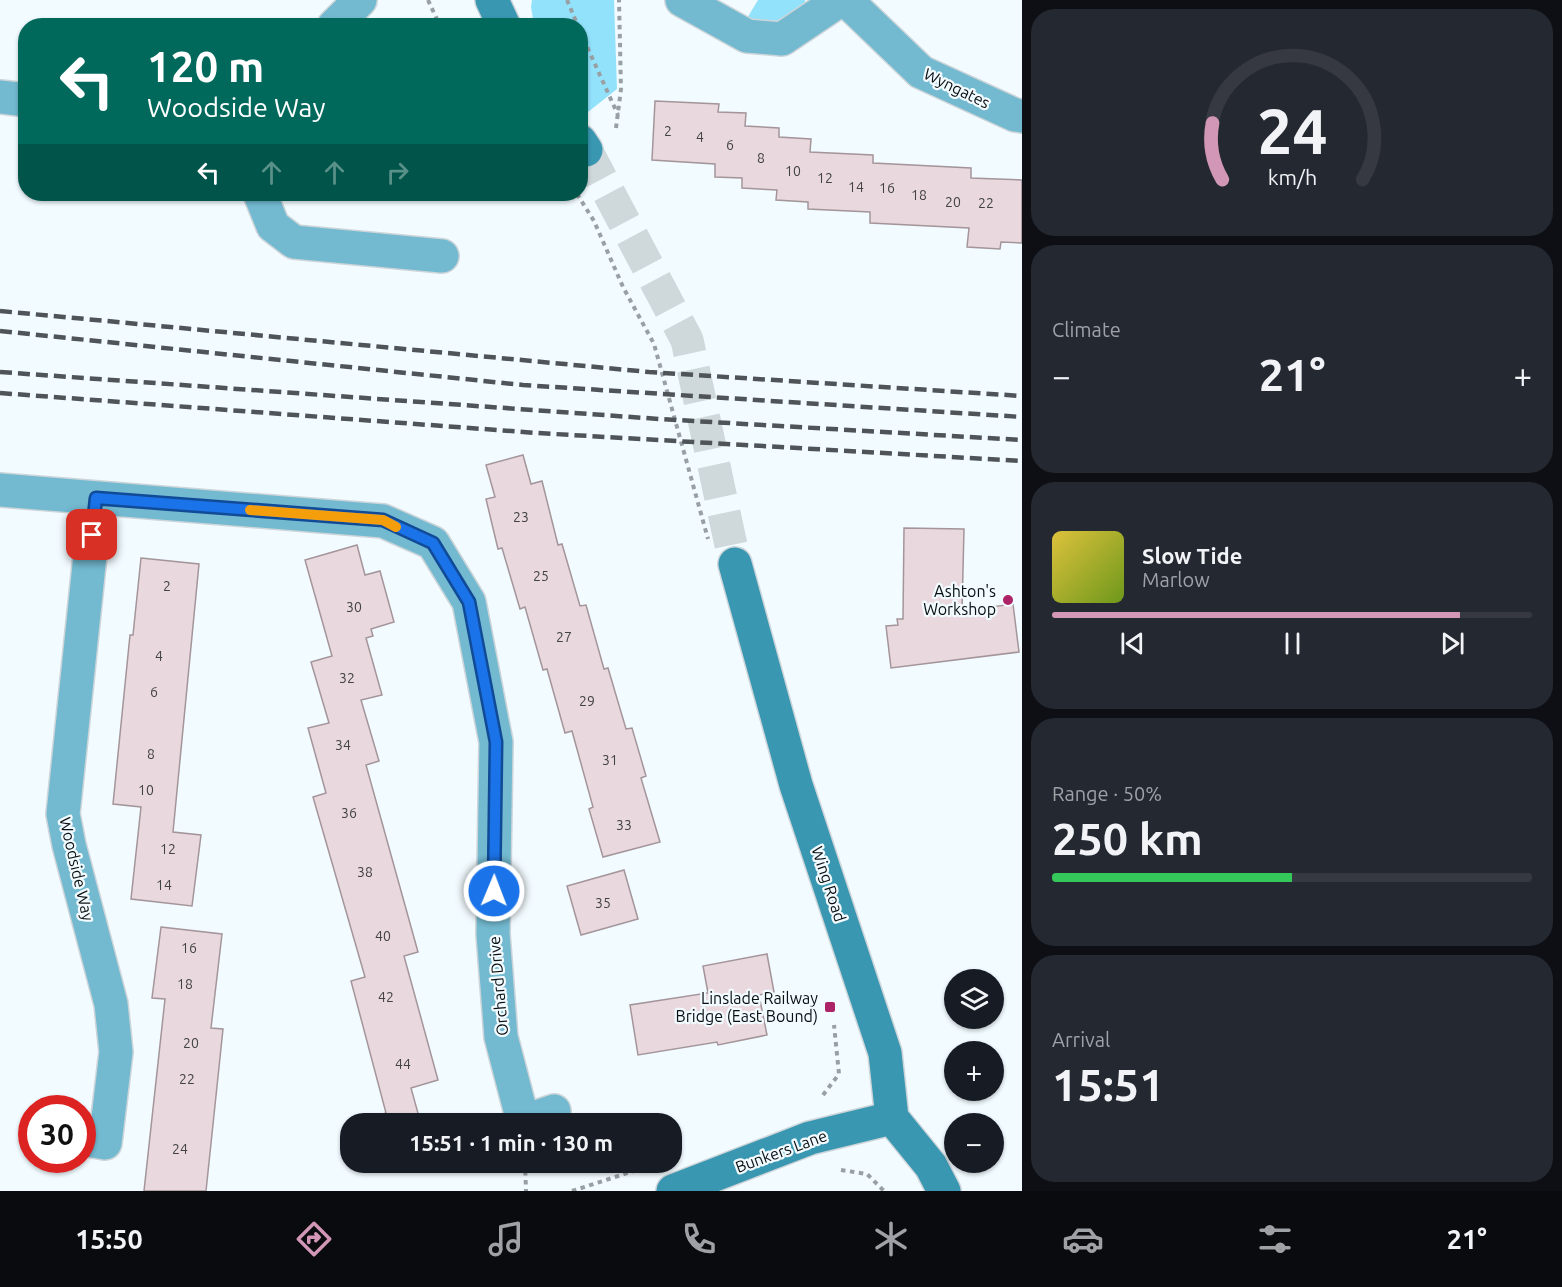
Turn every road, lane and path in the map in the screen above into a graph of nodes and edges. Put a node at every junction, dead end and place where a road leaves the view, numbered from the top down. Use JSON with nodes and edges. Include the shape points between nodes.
{"nodes":[{"id":1,"x":360,"y":0,"type":"edge"},
{"id":2,"x":428,"y":0,"type":"edge"},
{"id":3,"x":492,"y":0,"type":"edge"},
{"id":4,"x":567,"y":0,"type":"edge"},
{"id":5,"x":619,"y":0,"type":"edge"},
{"id":6,"x":682,"y":0,"type":"edge"},
{"id":7,"x":840,"y":0,"type":"edge"},
{"id":8,"x":846,"y":0,"type":"edge"},
{"id":9,"x":342,"y":18,"type":"edge"},
{"id":10,"x":436,"y":18,"type":"edge"},
{"id":11,"x":500,"y":18,"type":"edge"},
{"id":12,"x":575,"y":18,"type":"edge"},
{"id":13,"x":588,"y":49,"type":"edge"},
{"id":14,"x":0,"y":97,"type":"edge"},
{"id":15,"x":18,"y":99,"type":"edge"},
{"id":16,"x":618,"y":116,"type":"junction"},
{"id":17,"x":1022,"y":116,"type":"edge"},
{"id":18,"x":592,"y":141,"type":"edge"},
{"id":19,"x":263,"y":201,"type":"edge"},
{"id":20,"x":442,"y":256,"type":"dead end"},
{"id":21,"x":0,"y":490,"type":"edge"},
{"id":22,"x":96,"y":498,"type":"junction"},
{"id":23,"x":735,"y":564,"type":"tunnel mouth"},
{"id":24,"x":554,"y":1111,"type":"dead end"},
{"id":25,"x":518,"y":1113,"type":"edge"},
{"id":26,"x":548,"y":1113,"type":"edge"},
{"id":27,"x":892,"y":1118,"type":"junction"},
{"id":28,"x":96,"y":1141,"type":"edge"},
{"id":29,"x":839,"y":1169,"type":"dead end"},
{"id":30,"x":525,"y":1173,"type":"edge"},
{"id":31,"x":628,"y":1173,"type":"edge"},
{"id":32,"x":525,"y":1191,"type":"edge"},
{"id":33,"x":573,"y":1191,"type":"edge"},
{"id":34,"x":673,"y":1191,"type":"edge"},
{"id":35,"x":884,"y":1191,"type":"edge"},
{"id":36,"x":944,"y":1191,"type":"edge"}],
"edges":[{"from":1,"to":9,"type":"street"},
{"from":2,"to":10,"type":"path"},
{"from":3,"to":11,"type":"street"},
{"from":4,"to":12,"type":"path"},
{"from":5,"to":16,"type":"path"},
{"from":6,"to":7,"type":"street","via":[[747,36],[782,39]]},
{"from":8,"to":17,"type":"street","name":"Wyngates","via":[[921,72]]},
{"from":13,"to":16,"type":"path"},
{"from":14,"to":15,"type":"street"},
{"from":16,"to":18,"type":"path","via":[[615,130]]},
{"from":19,"to":20,"type":"street","via":[[273,226],[294,242]]},
{"from":21,"to":22,"type":"street","name":"Orchard Drive"},
{"from":22,"to":25,"type":"street","name":"Orchard Drive","via":[[383,520],[433,543],[469,602],[496,742],[493,934],[501,1036]]},
{"from":22,"to":28,"type":"street","name":"Woodside Way","via":[[63,813],[111,1004],[116,1052],[105,1143]]},
{"from":23,"to":27,"type":"street","name":"Wing Road","via":[[796,785],[885,1053]]},
{"from":24,"to":26,"type":"street","name":"Orchard Drive"},
{"from":27,"to":34,"type":"street","name":"Bunkers Lane","via":[[810,1138]]},
{"from":27,"to":36,"type":"street","via":[[931,1166]]},
{"from":29,"to":35,"type":"path","via":[[867,1174]]},
{"from":30,"to":32,"type":"path"},
{"from":31,"to":33,"type":"path"}]}
